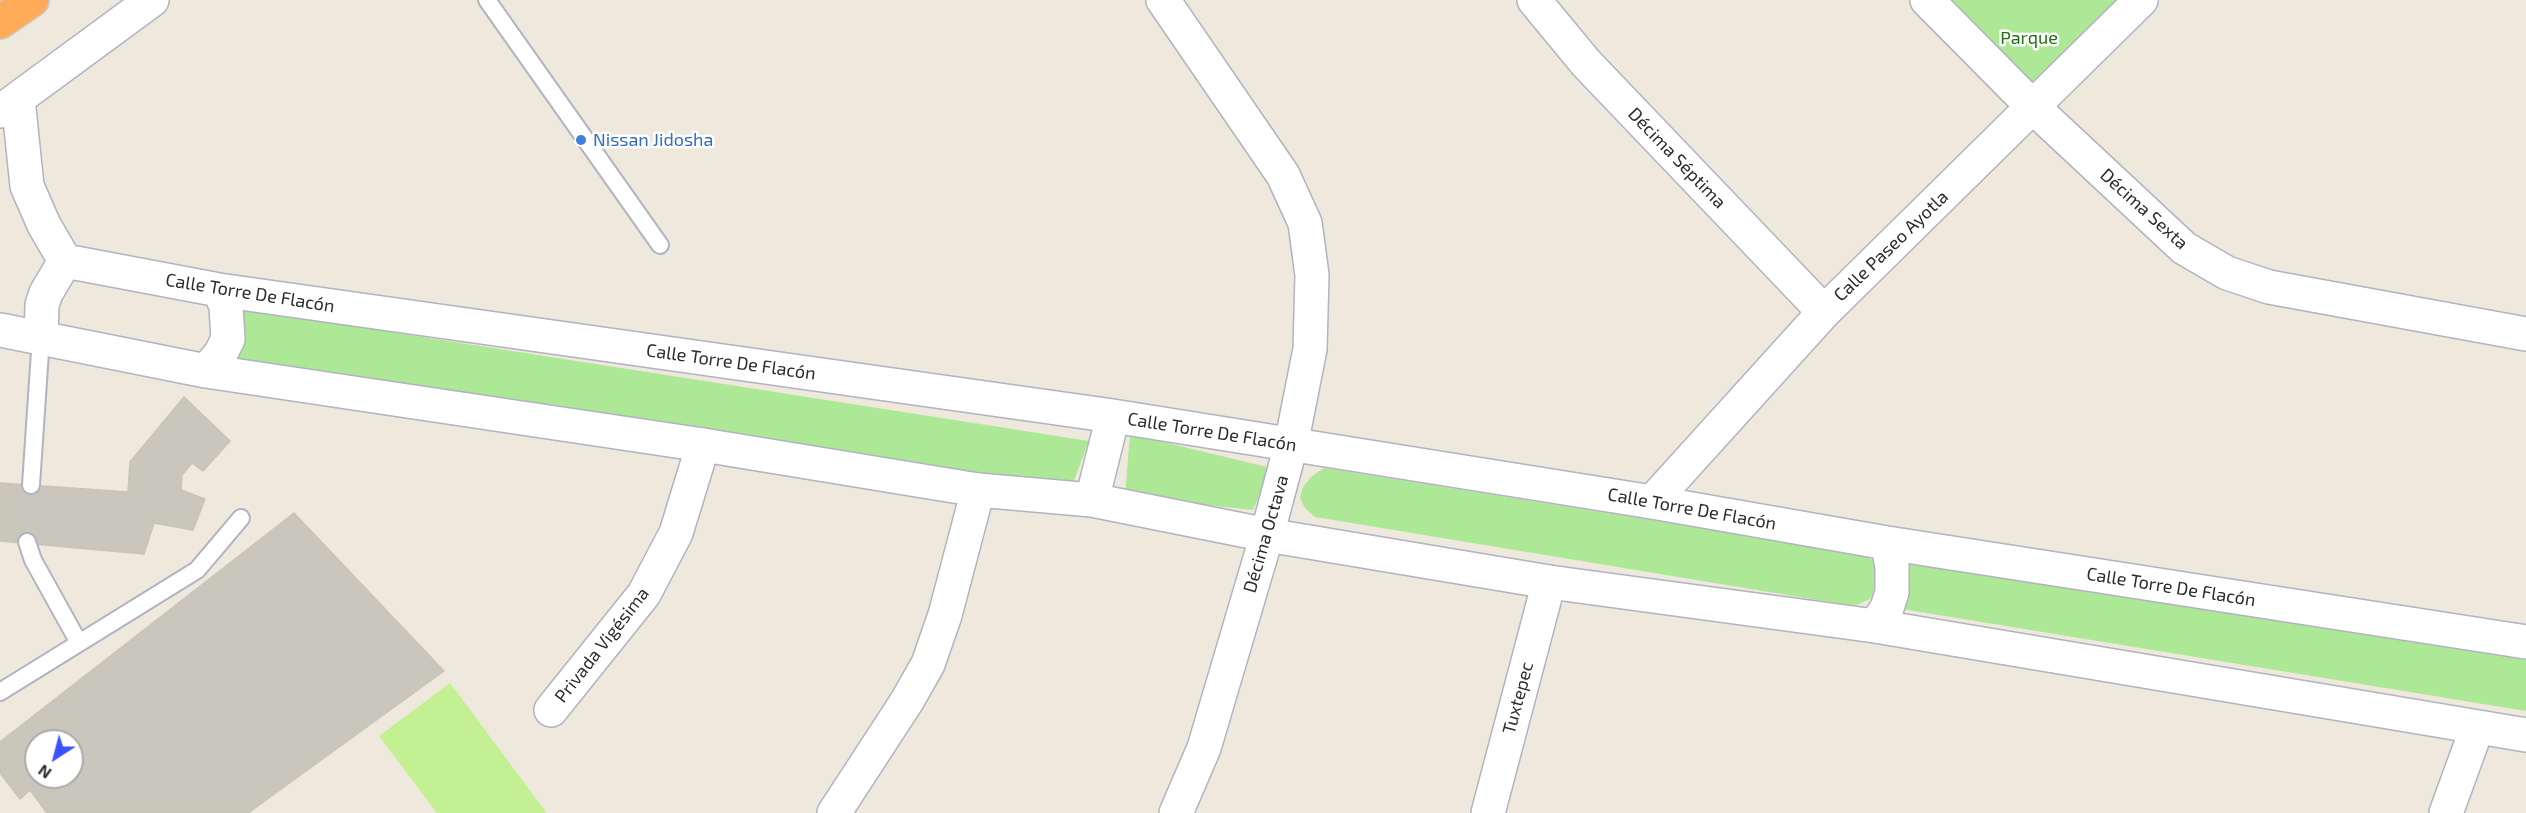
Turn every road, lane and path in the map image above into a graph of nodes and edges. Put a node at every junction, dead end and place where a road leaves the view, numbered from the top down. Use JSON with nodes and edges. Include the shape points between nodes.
{"nodes":[{"id":1,"x":32,"y":0,"type":"edge"},
{"id":2,"x":152,"y":0,"type":"edge"},
{"id":3,"x":487,"y":0,"type":"edge"},
{"id":4,"x":1163,"y":0,"type":"edge"},
{"id":5,"x":1534,"y":0,"type":"edge"},
{"id":6,"x":1927,"y":0,"type":"edge"},
{"id":7,"x":2141,"y":0,"type":"edge"},
{"id":8,"x":0,"y":22,"type":"edge"},
{"id":9,"x":9,"y":106,"type":"edge"},
{"id":10,"x":2033,"y":107,"type":"junction"},
{"id":11,"x":660,"y":245,"type":"dead end"},
{"id":12,"x":65,"y":261,"type":"junction"},
{"id":13,"x":219,"y":290,"type":"junction"},
{"id":14,"x":1824,"y":312,"type":"junction"},
{"id":15,"x":0,"y":330,"type":"edge"},
{"id":16,"x":2526,"y":334,"type":"edge"},
{"id":17,"x":41,"y":338,"type":"junction"},
{"id":18,"x":206,"y":371,"type":"junction"},
{"id":19,"x":1113,"y":416,"type":"junction"},
{"id":20,"x":704,"y":445,"type":"junction"},
{"id":21,"x":1291,"y":445,"type":"junction"},
{"id":22,"x":32,"y":485,"type":"dead end"},
{"id":23,"x":978,"y":490,"type":"junction"},
{"id":24,"x":1092,"y":500,"type":"junction"},
{"id":25,"x":1652,"y":502,"type":"junction"},
{"id":26,"x":241,"y":518,"type":"dead end"},
{"id":27,"x":1267,"y":535,"type":"junction"},
{"id":28,"x":27,"y":542,"type":"dead end"},
{"id":29,"x":1887,"y":543,"type":"junction"},
{"id":30,"x":1549,"y":582,"type":"junction"},
{"id":31,"x":1875,"y":626,"type":"junction"},
{"id":32,"x":2526,"y":642,"type":"edge"},
{"id":33,"x":79,"y":643,"type":"junction"},
{"id":34,"x":0,"y":692,"type":"edge"},
{"id":35,"x":551,"y":710,"type":"dead end"},
{"id":36,"x":2477,"y":728,"type":"junction"},
{"id":37,"x":2526,"y":735,"type":"edge"},
{"id":38,"x":834,"y":813,"type":"edge"},
{"id":39,"x":1176,"y":813,"type":"edge"},
{"id":40,"x":1488,"y":813,"type":"edge"},
{"id":41,"x":2446,"y":813,"type":"edge"}],
"edges":[{"from":1,"to":8,"type":"highway"},
{"from":2,"to":9,"type":"street"},
{"from":3,"to":11,"type":"lane"},
{"from":4,"to":21,"type":"street","name":"Décima Octava","via":[[1283,176],[1305,223],[1312,275],[1310,349]]},
{"from":5,"to":14,"type":"street","name":"Décima Séptima","via":[[1586,63]]},
{"from":6,"to":10,"type":"street","name":"Décima Sexta"},
{"from":7,"to":10,"type":"street","name":"Calle Paseo Ayotla"},
{"from":9,"to":12,"type":"street","via":[[27,186]]},
{"from":10,"to":14,"type":"street","name":"Calle Paseo Ayotla"},
{"from":10,"to":16,"type":"street","name":"Décima Sexta","via":[[2184,248],[2227,273],[2269,287]]},
{"from":12,"to":13,"type":"street","name":"Calle Torre De Flacón"},
{"from":12,"to":17,"type":"street","via":[[46,292]]},
{"from":13,"to":18,"type":"street","via":[[226,306],[228,339]]},
{"from":13,"to":19,"type":"street","name":"Calle Torre De Flacón"},
{"from":14,"to":25,"type":"street","name":"Calle Paseo Ayotla"},
{"from":15,"to":17,"type":"street"},
{"from":17,"to":18,"type":"street"},
{"from":17,"to":22,"type":"lane"},
{"from":18,"to":20,"type":"street"},
{"from":19,"to":21,"type":"street","name":"Calle Torre De Flacón"},
{"from":19,"to":24,"type":"street"},
{"from":20,"to":23,"type":"street"},
{"from":20,"to":35,"type":"street","name":"Privada Vigésima","via":[[676,533],[644,594]]},
{"from":21,"to":25,"type":"street","name":"Calle Torre De Flacón"},
{"from":21,"to":27,"type":"street","name":"Décima Octava"},
{"from":23,"to":24,"type":"street"},
{"from":23,"to":38,"type":"street","via":[[928,664]]},
{"from":24,"to":27,"type":"street"},
{"from":25,"to":29,"type":"street","name":"Calle Torre De Flacón"},
{"from":26,"to":33,"type":"lane","via":[[197,570]]},
{"from":27,"to":30,"type":"street"},
{"from":27,"to":39,"type":"street","name":"Décima Octava","via":[[1204,748]]},
{"from":28,"to":33,"type":"lane"},
{"from":29,"to":31,"type":"street","via":[[1892,591]]},
{"from":29,"to":32,"type":"street","name":"Calle Torre De Flacón"},
{"from":30,"to":31,"type":"street"},
{"from":30,"to":40,"type":"street","name":"Tuxtepec"},
{"from":31,"to":36,"type":"street"},
{"from":33,"to":34,"type":"lane"},
{"from":36,"to":37,"type":"street"},
{"from":36,"to":41,"type":"street"}]}
